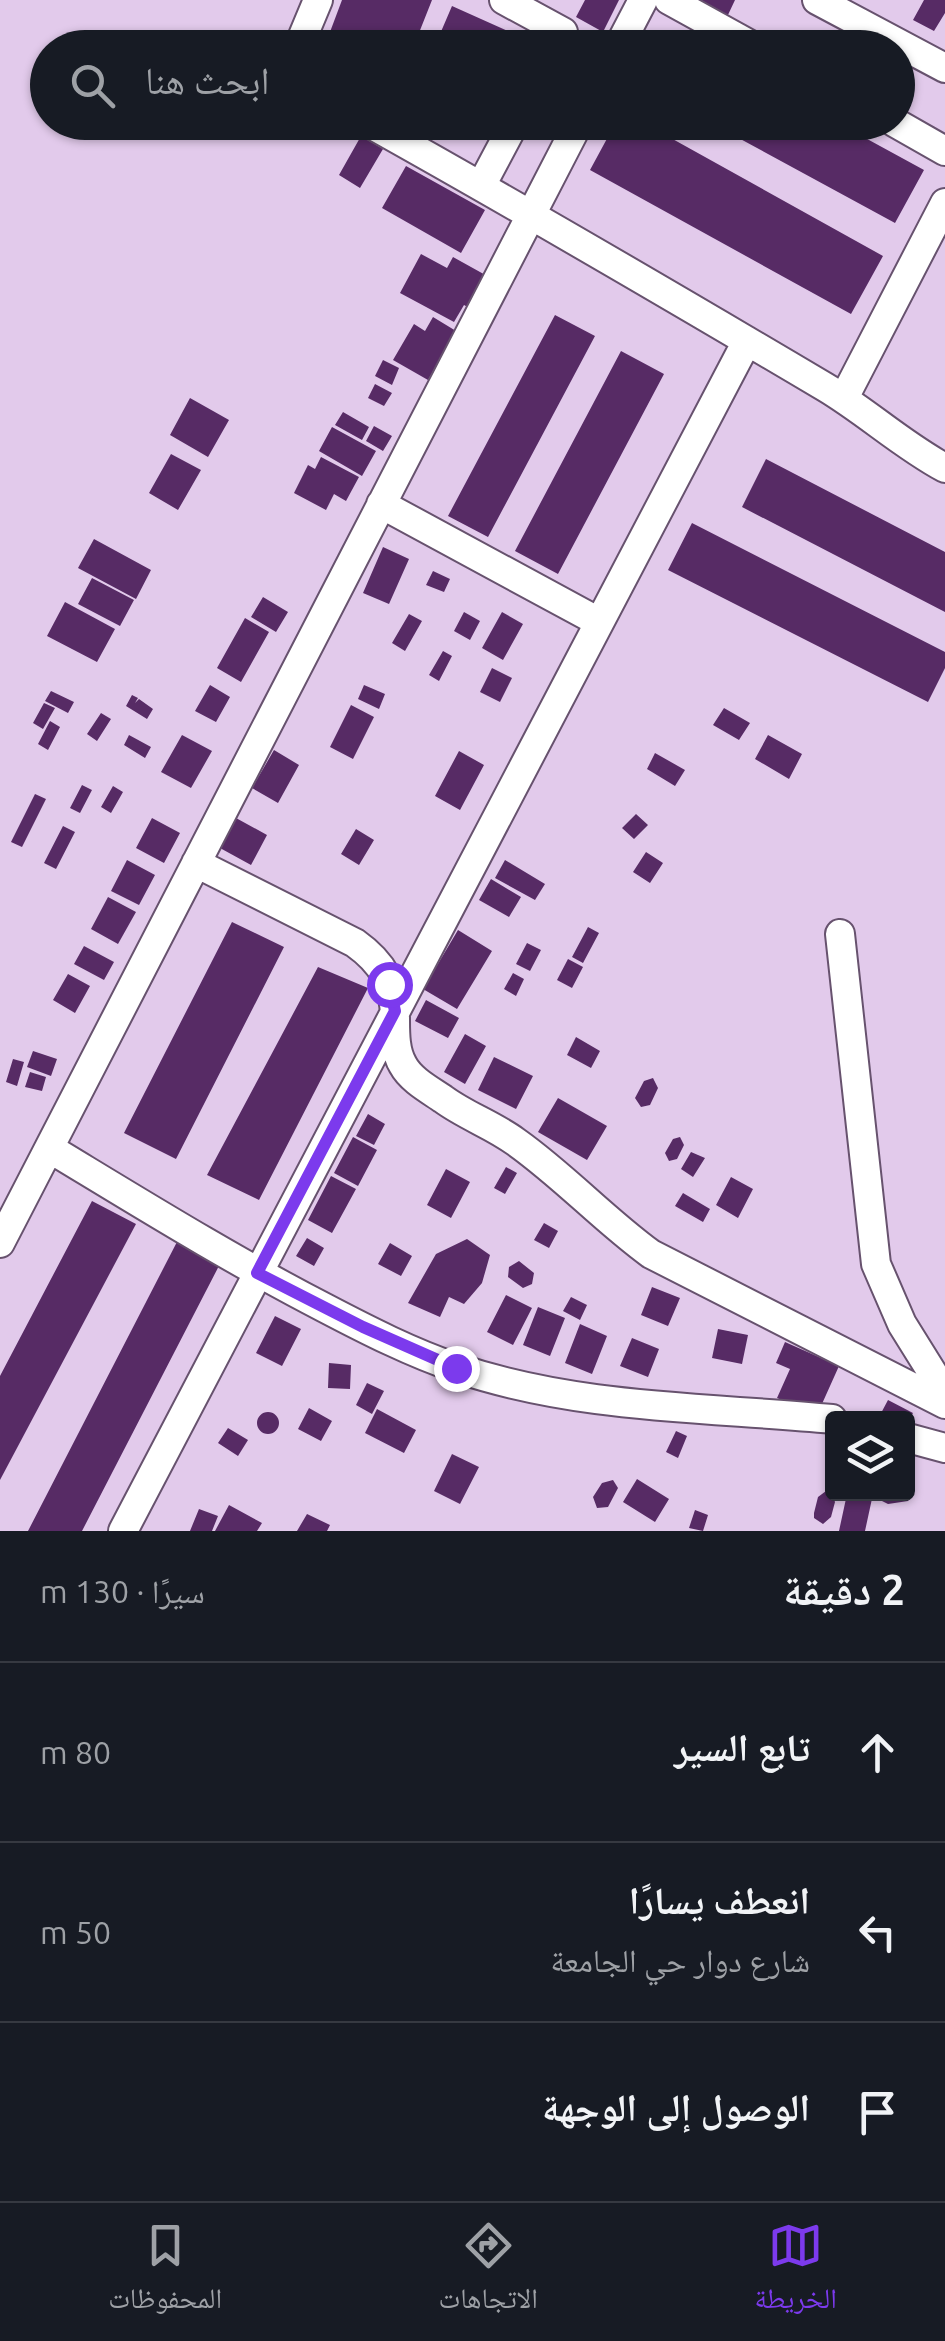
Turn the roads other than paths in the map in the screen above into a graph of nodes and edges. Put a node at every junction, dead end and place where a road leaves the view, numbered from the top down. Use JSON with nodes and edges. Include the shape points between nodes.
{"nodes":[{"id":1,"x":318,"y":0,"type":"edge"},
{"id":2,"x":504,"y":0,"type":"edge"},
{"id":3,"x":644,"y":0,"type":"edge"},
{"id":4,"x":669,"y":0,"type":"edge"},
{"id":5,"x":817,"y":0,"type":"edge"},
{"id":6,"x":306,"y":30,"type":"edge"},
{"id":7,"x":558,"y":30,"type":"edge"},
{"id":8,"x":628,"y":30,"type":"edge"},
{"id":9,"x":723,"y":30,"type":"edge"},
{"id":10,"x":873,"y":30,"type":"edge"},
{"id":11,"x":915,"y":52,"type":"edge"},
{"id":12,"x":945,"y":68,"type":"edge"},
{"id":13,"x":915,"y":134,"type":"edge"},
{"id":14,"x":399,"y":140,"type":"edge"},
{"id":15,"x":505,"y":140,"type":"edge"},
{"id":16,"x":569,"y":140,"type":"edge"},
{"id":17,"x":945,"y":150,"type":"edge"},
{"id":18,"x":481,"y":186,"type":"junction"},
{"id":19,"x":945,"y":203,"type":"edge"},
{"id":20,"x":531,"y":212,"type":"junction"},
{"id":21,"x":747,"y":341,"type":"junction"},
{"id":22,"x":844,"y":398,"type":"junction"},
{"id":23,"x":945,"y":468,"type":"edge"},
{"id":24,"x":381,"y":504,"type":"junction"},
{"id":25,"x":599,"y":622,"type":"junction"},
{"id":26,"x":196,"y":862,"type":"junction"},
{"id":27,"x":840,"y":934,"type":"dead end"},
{"id":28,"x":395,"y":1011,"type":"junction"},
{"id":29,"x":49,"y":1148,"type":"junction"},
{"id":30,"x":0,"y":1242,"type":"edge"},
{"id":31,"x":257,"y":1273,"type":"junction"},
{"id":32,"x":945,"y":1393,"type":"edge"},
{"id":33,"x":945,"y":1404,"type":"edge"},
{"id":34,"x":825,"y":1418,"type":"edge"},
{"id":35,"x":915,"y":1440,"type":"edge"},
{"id":36,"x":945,"y":1448,"type":"edge"},
{"id":37,"x":123,"y":1531,"type":"edge"}],
"edges":[{"from":1,"to":6,"type":"street"},
{"from":2,"to":7,"type":"street"},
{"from":3,"to":8,"type":"street"},
{"from":4,"to":9,"type":"street"},
{"from":5,"to":10,"type":"street"},
{"from":11,"to":12,"type":"street"},
{"from":13,"to":17,"type":"street"},
{"from":14,"to":18,"type":"street"},
{"from":15,"to":18,"type":"street"},
{"from":16,"to":20,"type":"street"},
{"from":18,"to":20,"type":"street"},
{"from":19,"to":22,"type":"street"},
{"from":20,"to":21,"type":"street"},
{"from":20,"to":24,"type":"street"},
{"from":21,"to":22,"type":"street"},
{"from":21,"to":25,"type":"street"},
{"from":22,"to":23,"type":"street","via":[[909,450]]},
{"from":24,"to":25,"type":"street"},
{"from":24,"to":26,"type":"street"},
{"from":25,"to":28,"type":"street"},
{"from":26,"to":28,"type":"street","via":[[378,960]]},
{"from":26,"to":29,"type":"street"},
{"from":27,"to":32,"type":"street","via":[[876,1264],[902,1324]]},
{"from":28,"to":31,"type":"street"},
{"from":28,"to":33,"type":"street","via":[[402,1065],[416,1080],[512,1138],[637,1244]]},
{"from":29,"to":30,"type":"street"},
{"from":29,"to":31,"type":"street"},
{"from":31,"to":34,"type":"street","via":[[456,1368],[538,1389],[665,1408]]},
{"from":31,"to":37,"type":"street"},
{"from":35,"to":36,"type":"street"}]}
